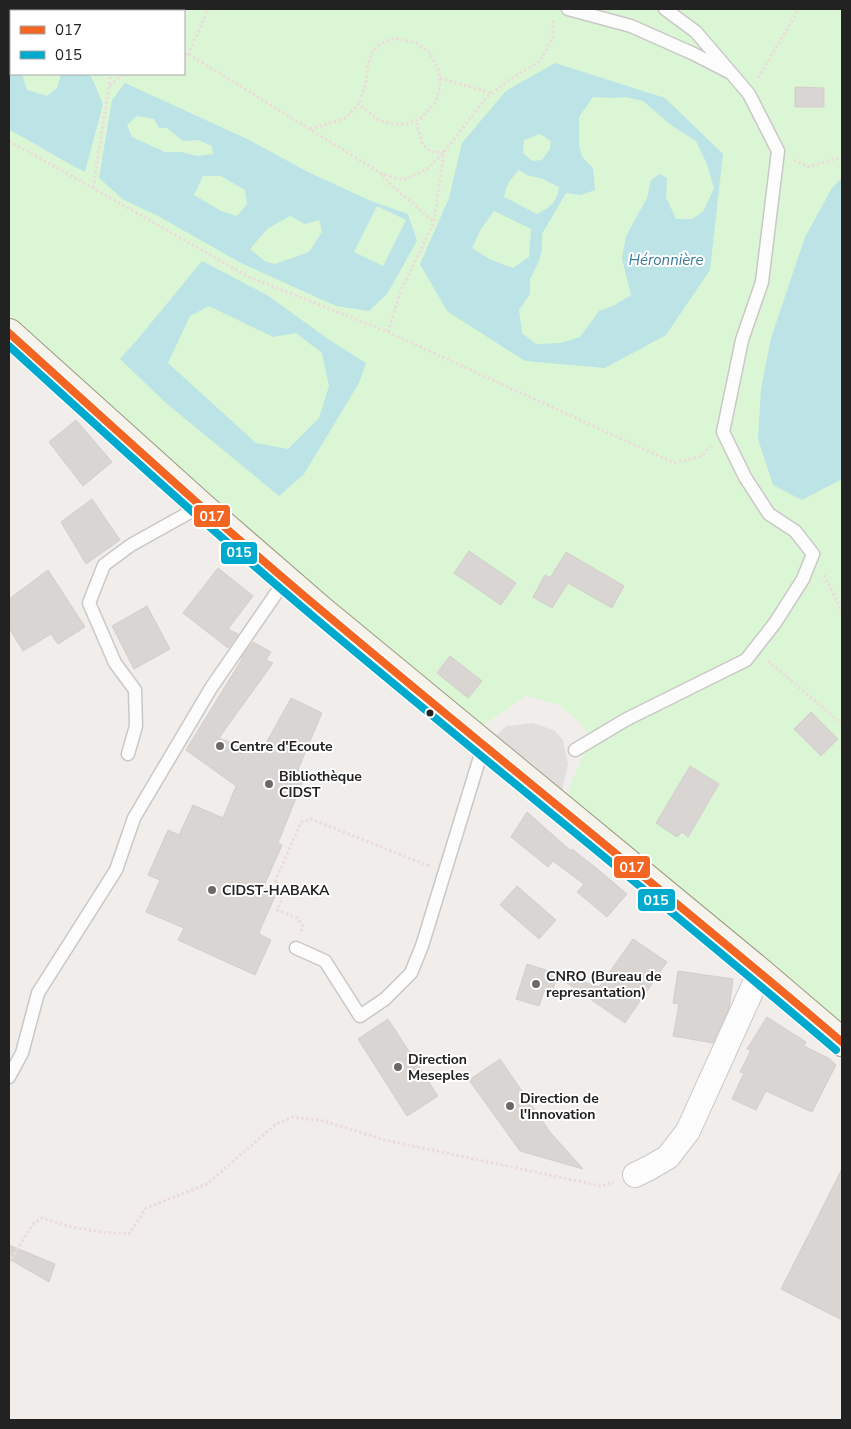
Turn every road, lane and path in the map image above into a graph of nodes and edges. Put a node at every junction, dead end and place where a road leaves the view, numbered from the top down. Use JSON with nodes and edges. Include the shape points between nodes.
{"nodes":[{"id":1,"x":208,"y":9,"type":"edge"},
{"id":2,"x":568,"y":9,"type":"edge"},
{"id":3,"x":665,"y":9,"type":"edge"},
{"id":4,"x":799,"y":9,"type":"edge"},
{"id":5,"x":553,"y":19,"type":"dead end"},
{"id":6,"x":186,"y":54,"type":"edge"},
{"id":7,"x":731,"y":73,"type":"junction"},
{"id":8,"x":111,"y":75,"type":"edge"},
{"id":9,"x":121,"y":75,"type":"edge"},
{"id":10,"x":440,"y":78,"type":"junction"},
{"id":11,"x":109,"y":86,"type":"junction"},
{"id":12,"x":492,"y":94,"type":"junction"},
{"id":13,"x":749,"y":94,"type":"junction"},
{"id":14,"x":359,"y":104,"type":"junction"},
{"id":15,"x":416,"y":121,"type":"junction"},
{"id":16,"x":309,"y":129,"type":"junction"},
{"id":17,"x":9,"y":142,"type":"edge"},
{"id":18,"x":778,"y":151,"type":"junction"},
{"id":19,"x":444,"y":152,"type":"junction"},
{"id":20,"x":842,"y":157,"type":"edge"},
{"id":21,"x":382,"y":174,"type":"junction"},
{"id":22,"x":93,"y":188,"type":"junction"},
{"id":23,"x":434,"y":222,"type":"junction"},
{"id":24,"x":388,"y":332,"type":"junction"},
{"id":25,"x":9,"y":333,"type":"edge"},
{"id":26,"x":722,"y":432,"type":"junction"},
{"id":27,"x":201,"y":506,"type":"junction"},
{"id":28,"x":813,"y":554,"type":"junction"},
{"id":29,"x":286,"y":579,"type":"junction"},
{"id":30,"x":842,"y":612,"type":"edge"},
{"id":31,"x":754,"y":650,"type":"junction"},
{"id":32,"x":842,"y":724,"type":"edge"},
{"id":33,"x":484,"y":744,"type":"junction"},
{"id":34,"x":575,"y":750,"type":"dead end"},
{"id":35,"x":128,"y":754,"type":"dead end"},
{"id":36,"x":445,"y":872,"type":"junction"},
{"id":37,"x":276,"y":880,"type":"junction"},
{"id":38,"x":271,"y":892,"type":"dead end"},
{"id":39,"x":296,"y":948,"type":"joint"},
{"id":40,"x":760,"y":972,"type":"junction"},
{"id":41,"x":842,"y":1042,"type":"edge"},
{"id":42,"x":9,"y":1077,"type":"edge"},
{"id":43,"x":635,"y":1175,"type":"joint"},
{"id":44,"x":9,"y":1263,"type":"edge"}],
"edges":[{"from":1,"to":6,"type":"path"},
{"from":2,"to":7,"type":"lane","via":[[631,26]]},
{"from":3,"to":7,"type":"lane","via":[[696,32]]},
{"from":4,"to":13,"type":"path"},
{"from":5,"to":12,"type":"path","via":[[553,38],[540,61]]},
{"from":6,"to":16,"type":"path"},
{"from":7,"to":13,"type":"lane"},
{"from":8,"to":11,"type":"path"},
{"from":9,"to":11,"type":"path"},
{"from":10,"to":12,"type":"path"},
{"from":10,"to":14,"type":"path","via":[[430,53],[416,42],[394,38],[372,52]]},
{"from":10,"to":15,"type":"path","via":[[435,103]]},
{"from":11,"to":22,"type":"path"},
{"from":12,"to":19,"type":"path"},
{"from":13,"to":18,"type":"lane"},
{"from":14,"to":15,"type":"path","via":[[378,120],[392,124]]},
{"from":14,"to":16,"type":"path","via":[[346,118]]},
{"from":15,"to":19,"type":"path","via":[[423,145],[431,152]]},
{"from":16,"to":21,"type":"path"},
{"from":17,"to":22,"type":"path"},
{"from":18,"to":20,"type":"path","via":[[808,167]]},
{"from":18,"to":26,"type":"lane","via":[[762,282],[742,340]]},
{"from":19,"to":21,"type":"path","via":[[426,170],[404,180]]},
{"from":19,"to":23,"type":"path"},
{"from":21,"to":23,"type":"path"},
{"from":22,"to":24,"type":"path","via":[[249,277]]},
{"from":23,"to":24,"type":"path","via":[[401,290]]},
{"from":24,"to":26,"type":"path","via":[[674,464],[702,456]]},
{"from":25,"to":27,"type":"street"},
{"from":26,"to":28,"type":"lane","via":[[769,514],[795,530]]},
{"from":27,"to":29,"type":"street"},
{"from":27,"to":35,"type":"lane","via":[[131,545],[104,565],[89,603],[115,663],[135,690],[136,726]]},
{"from":28,"to":30,"type":"path"},
{"from":28,"to":31,"type":"lane","via":[[803,579]]},
{"from":29,"to":33,"type":"street"},
{"from":29,"to":42,"type":"lane","via":[[211,688],[134,818],[116,870],[38,993],[22,1054]]},
{"from":31,"to":32,"type":"path"},
{"from":31,"to":34,"type":"lane","via":[[746,660],[627,719]]},
{"from":33,"to":36,"type":"lane"},
{"from":33,"to":40,"type":"street"},
{"from":36,"to":37,"type":"path","via":[[311,819],[301,822]]},
{"from":36,"to":39,"type":"lane","via":[[411,973],[385,999],[360,1016],[325,961]]},
{"from":37,"to":38,"type":"path"},
{"from":37,"to":39,"type":"path","via":[[281,901],[277,910],[297,918],[303,926]]},
{"from":40,"to":41,"type":"street"},
{"from":40,"to":43,"type":"street","via":[[688,1131],[668,1157]]},
{"from":43,"to":44,"type":"path","via":[[601,1186],[385,1140],[324,1121],[293,1117],[276,1124],[206,1184],[146,1208],[129,1234],[72,1228],[42,1218],[34,1224]]}]}
